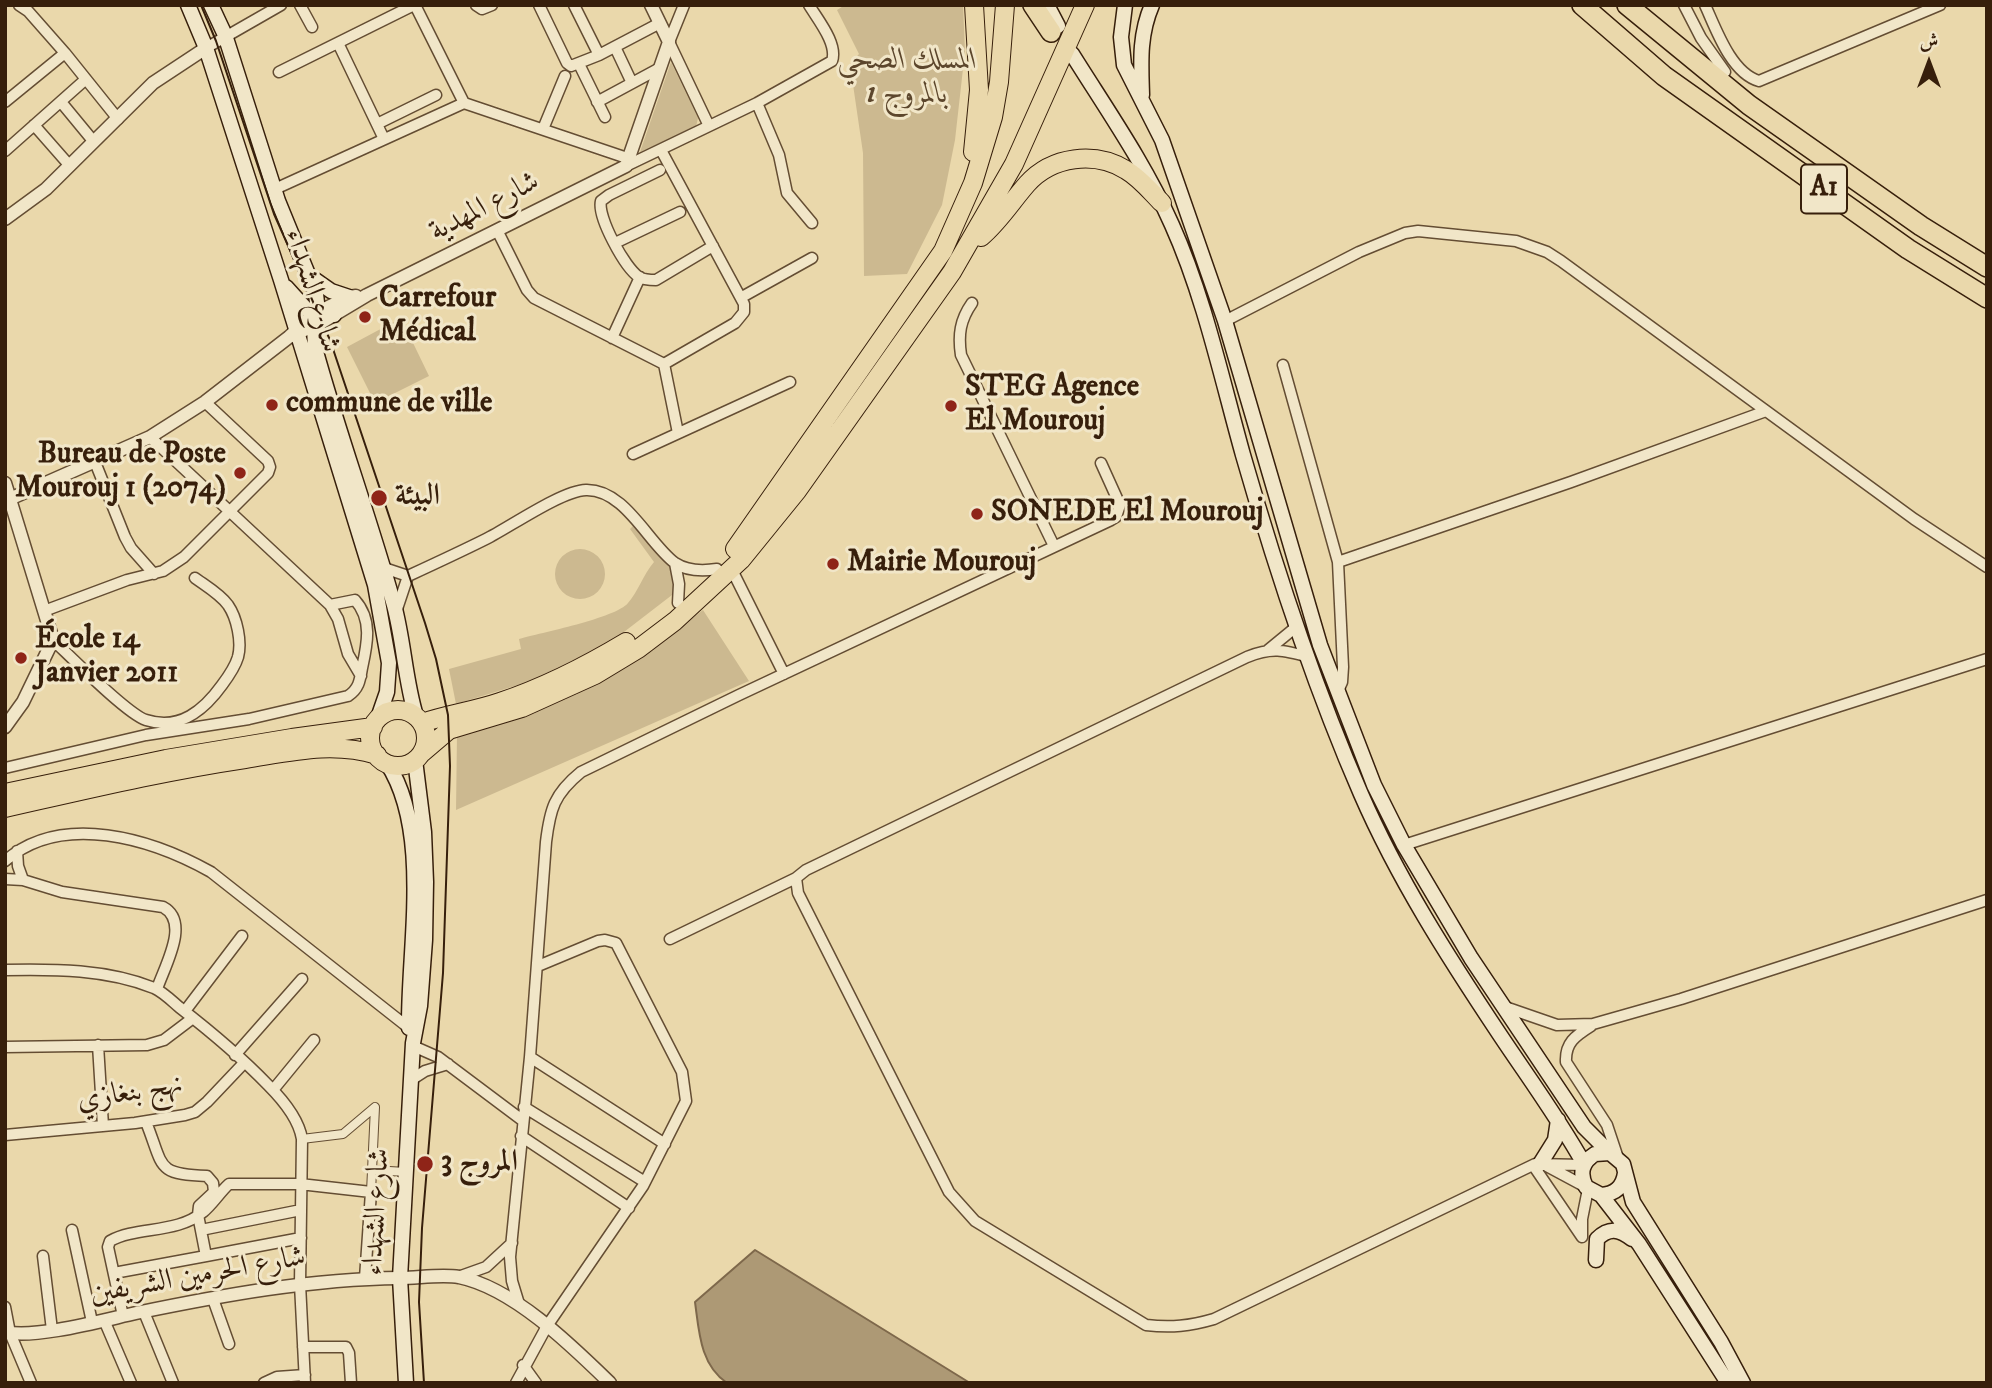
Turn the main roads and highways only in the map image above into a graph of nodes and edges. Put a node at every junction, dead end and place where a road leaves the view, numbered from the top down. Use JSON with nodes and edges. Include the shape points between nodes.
{"nodes":[{"id":1,"x":188,"y":5,"type":"edge"},
{"id":2,"x":211,"y":5,"type":"edge"},
{"id":3,"x":974,"y":5,"type":"edge"},
{"id":4,"x":1005,"y":5,"type":"edge"},
{"id":5,"x":1032,"y":5,"type":"edge"},
{"id":6,"x":1048,"y":5,"type":"edge"},
{"id":7,"x":1086,"y":5,"type":"edge"},
{"id":8,"x":1125,"y":5,"type":"edge"},
{"id":9,"x":1152,"y":5,"type":"edge"},
{"id":10,"x":1582,"y":5,"type":"edge"},
{"id":11,"x":1627,"y":5,"type":"edge"},
{"id":12,"x":1054,"y":29,"type":"joint"},
{"id":13,"x":1072,"y":54,"type":"dead end"},
{"id":14,"x":1725,"y":72,"type":"road end"},
{"id":15,"x":1142,"y":100,"type":"junction"},
{"id":16,"x":1749,"y":104,"type":"junction"},
{"id":17,"x":1162,"y":203,"type":"junction"},
{"id":18,"x":951,"y":232,"type":"junction"},
{"id":19,"x":967,"y":247,"type":"junction"},
{"id":20,"x":1987,"y":267,"type":"edge"},
{"id":21,"x":311,"y":277,"type":"junction"},
{"id":22,"x":281,"y":280,"type":"junction"},
{"id":23,"x":349,"y":298,"type":"road end"},
{"id":24,"x":1987,"y":298,"type":"edge"},
{"id":25,"x":318,"y":311,"type":"junction"},
{"id":26,"x":334,"y":315,"type":"road end"},
{"id":27,"x":725,"y":569,"type":"junction"},
{"id":28,"x":419,"y":719,"type":"junction"},
{"id":29,"x":376,"y":722,"type":"junction"},
{"id":30,"x":418,"y":757,"type":"junction"},
{"id":31,"x":382,"y":759,"type":"junction"},
{"id":32,"x":5,"y":793,"type":"edge"},
{"id":33,"x":5,"y":808,"type":"edge"},
{"id":34,"x":413,"y":1028,"type":"junction"},
{"id":35,"x":1558,"y":1121,"type":"junction"},
{"id":36,"x":1614,"y":1155,"type":"junction"},
{"id":37,"x":1538,"y":1164,"type":"road end"},
{"id":38,"x":1583,"y":1165,"type":"junction"},
{"id":39,"x":1625,"y":1173,"type":"junction"},
{"id":40,"x":1593,"y":1191,"type":"junction"},
{"id":41,"x":1639,"y":1244,"type":"junction"},
{"id":42,"x":1596,"y":1260,"type":"dead end"},
{"id":43,"x":407,"y":1383,"type":"edge"},
{"id":44,"x":1728,"y":1383,"type":"edge"},
{"id":45,"x":1743,"y":1383,"type":"edge"}],
"edges":[{"from":1,"to":22,"type":"main road","name":"شارع الشهداء"},
{"from":2,"to":21,"type":"main road","name":"شارع الشهداء","via":[[275,190]]},
{"from":3,"to":18,"type":"highway","via":[[979,108],[973,151]]},
{"from":4,"to":18,"type":"highway","via":[[993,117],[973,183]]},
{"from":5,"to":12,"type":"highway"},
{"from":6,"to":12,"type":"main road"},
{"from":7,"to":19,"type":"highway","via":[[1014,164]]},
{"from":8,"to":15,"type":"main road","via":[[1123,58]]},
{"from":9,"to":15,"type":"main road","via":[[1140,45]]},
{"from":10,"to":24,"type":"highway","number":"A1","via":[[1676,84],[1908,249]]},
{"from":11,"to":16,"type":"highway","number":"A1"},
{"from":13,"to":17,"type":"main road"},
{"from":14,"to":16,"type":"highway"},
{"from":15,"to":36,"type":"main road","via":[[1162,140],[1225,321],[1320,645],[1374,785],[1471,958],[1584,1128]]},
{"from":16,"to":20,"type":"highway","number":"A1"},
{"from":17,"to":19,"type":"highway","via":[[1119,166],[1092,159],[1066,160],[1033,178],[990,229]]},
{"from":17,"to":35,"type":"main road","via":[[1189,269],[1296,627],[1360,792],[1440,944]]},
{"from":18,"to":27,"type":"highway","via":[[935,265]]},
{"from":19,"to":27,"type":"highway","via":[[797,491]]},
{"from":21,"to":23,"type":"main road"},
{"from":21,"to":25,"type":"main road","name":"شارع الشهداء"},
{"from":22,"to":25,"type":"main road","via":[[306,309]]},
{"from":22,"to":29,"type":"main road","name":"شارع الشهداء","via":[[381,609],[390,680]]},
{"from":25,"to":26,"type":"main road"},
{"from":25,"to":28,"type":"main road","name":"شارع الشهداء","via":[[314,326],[319,363],[384,568],[409,692]]},
{"from":27,"to":28,"type":"highway","via":[[629,641],[590,664],[499,702]]},
{"from":27,"to":30,"type":"highway","via":[[675,621],[595,676],[522,708],[449,730]]},
{"from":28,"to":29,"type":"highway","via":[[401,710],[385,713]]},
{"from":28,"to":30,"type":"highway","via":[[426,738]]},
{"from":29,"to":31,"type":"highway","via":[[371,741]]},
{"from":29,"to":32,"type":"highway"},
{"from":30,"to":31,"type":"highway","via":[[406,764]]},
{"from":30,"to":34,"type":"main road","name":"شارع الشهداء","via":[[425,940]]},
{"from":31,"to":33,"type":"highway","via":[[343,747],[291,751]]},
{"from":31,"to":34,"type":"main road","name":"شارع الشهداء","via":[[400,783],[412,835]]},
{"from":34,"to":43,"type":"main road","name":"شارع الشهداء","via":[[400,1278]]},
{"from":35,"to":37,"type":"main road","via":[[1555,1140]]},
{"from":35,"to":38,"type":"main road"},
{"from":36,"to":38,"type":"main road","via":[[1595,1154]]},
{"from":36,"to":39,"type":"main road"},
{"from":38,"to":40,"type":"main road","via":[[1581,1173]]},
{"from":39,"to":40,"type":"main road","via":[[1615,1192]]},
{"from":39,"to":45,"type":"main road","via":[[1633,1202]]},
{"from":40,"to":41,"type":"main road"},
{"from":41,"to":42,"type":"main road","via":[[1623,1232],[1609,1230],[1597,1239]]},
{"from":41,"to":44,"type":"main road"}]}
